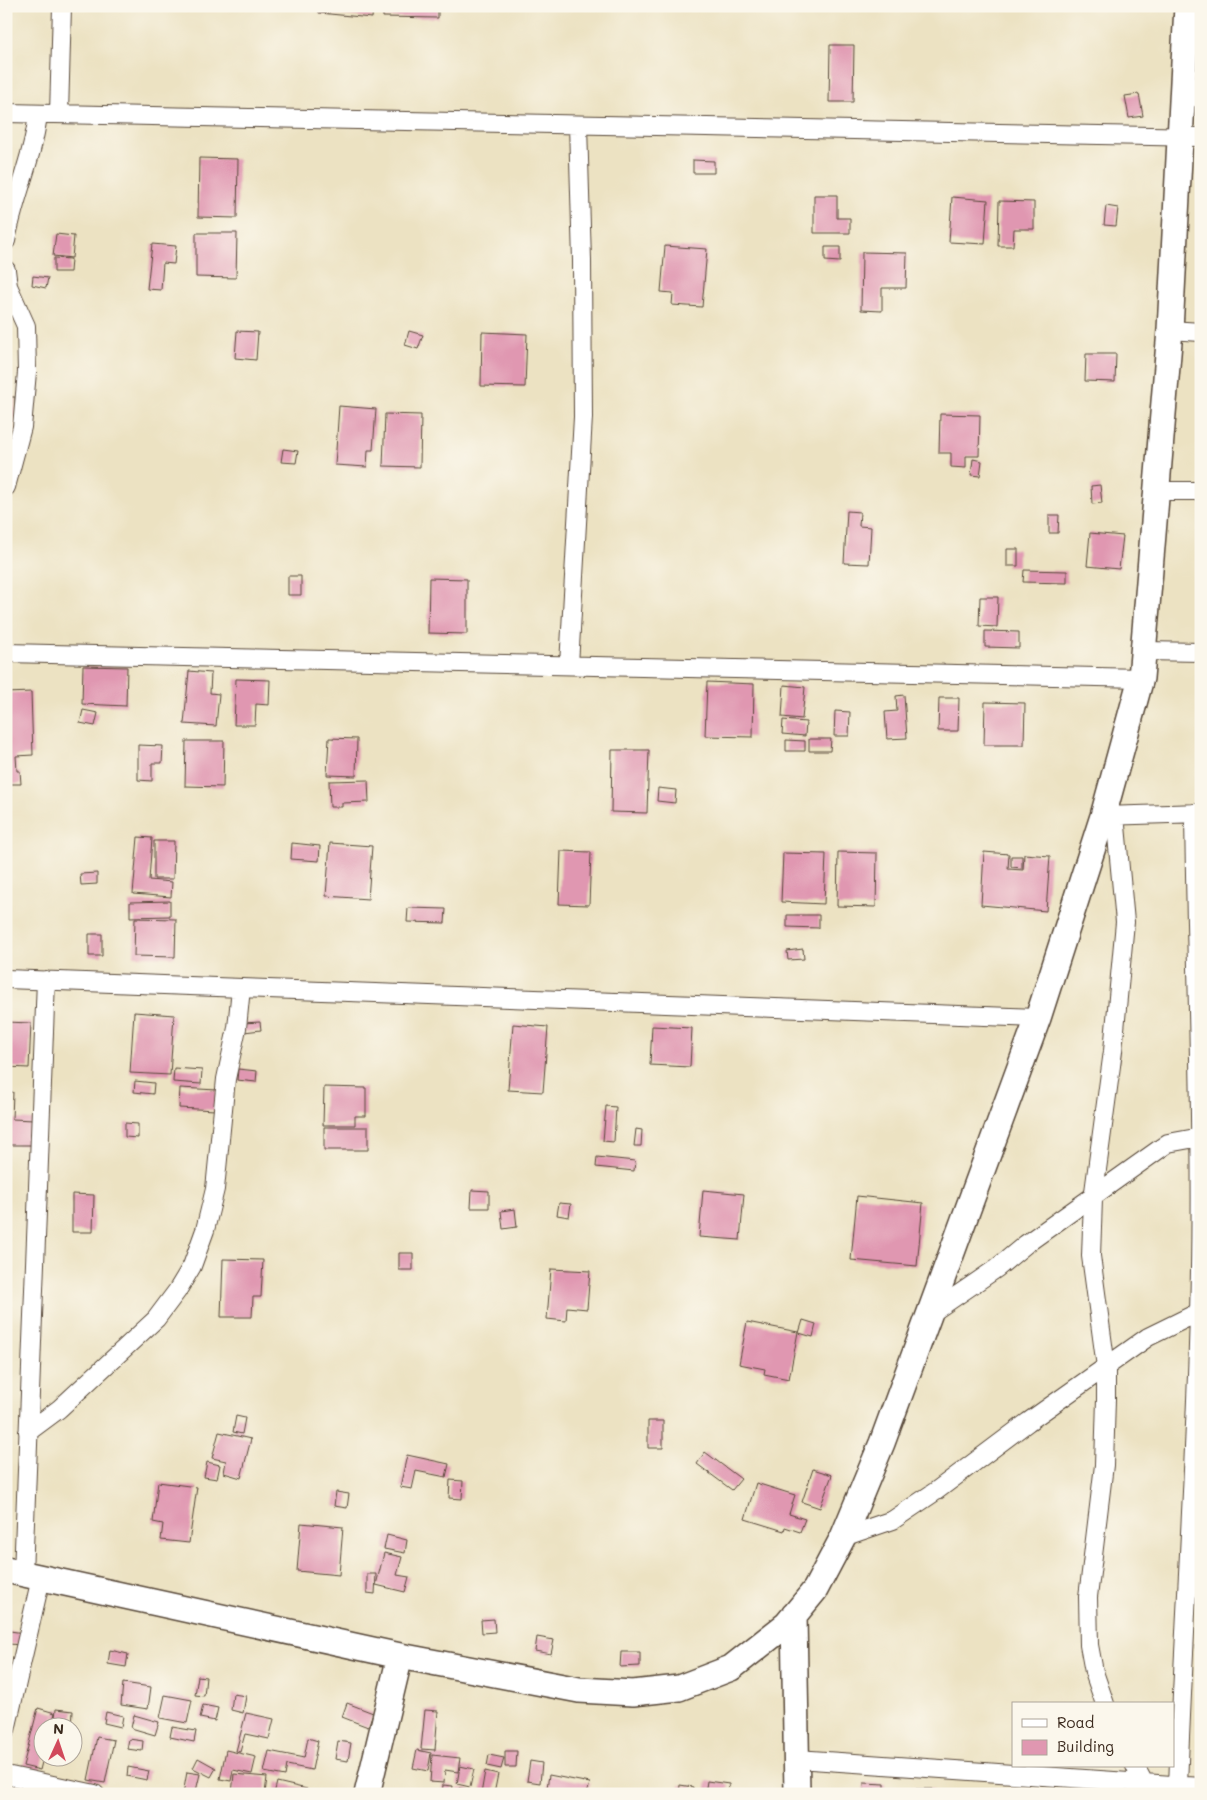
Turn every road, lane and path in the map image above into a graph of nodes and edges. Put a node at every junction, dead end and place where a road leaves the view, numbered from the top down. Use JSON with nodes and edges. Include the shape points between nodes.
{"nodes":[{"id":1,"x":62,"y":6,"type":"edge"},
{"id":2,"x":1187,"y":6,"type":"edge"},
{"id":3,"x":1192,"y":98,"type":"edge"},
{"id":4,"x":6,"y":113,"type":"edge"},
{"id":5,"x":38,"y":114,"type":"junction"},
{"id":6,"x":59,"y":114,"type":"junction"},
{"id":7,"x":578,"y":125,"type":"junction"},
{"id":8,"x":1191,"y":137,"type":"edge"},
{"id":9,"x":6,"y":241,"type":"edge"},
{"id":10,"x":6,"y":270,"type":"edge"},
{"id":11,"x":1170,"y":330,"type":"junction"},
{"id":12,"x":1201,"y":332,"type":"edge"},
{"id":13,"x":6,"y":487,"type":"edge"},
{"id":14,"x":1158,"y":491,"type":"junction"},
{"id":15,"x":1201,"y":491,"type":"edge"},
{"id":16,"x":1144,"y":651,"type":"junction"},
{"id":17,"x":1201,"y":652,"type":"edge"},
{"id":18,"x":6,"y":653,"type":"edge"},
{"id":19,"x":569,"y":665,"type":"junction"},
{"id":20,"x":1141,"y":678,"type":"junction"},
{"id":21,"x":1197,"y":813,"type":"edge"},
{"id":22,"x":1109,"y":816,"type":"junction"},
{"id":23,"x":6,"y":978,"type":"edge"},
{"id":24,"x":46,"y":980,"type":"junction"},
{"id":25,"x":1198,"y":987,"type":"edge"},
{"id":26,"x":241,"y":988,"type":"junction"},
{"id":27,"x":1038,"y":1018,"type":"junction"},
{"id":28,"x":1200,"y":1136,"type":"edge"},
{"id":29,"x":1093,"y":1199,"type":"junction"},
{"id":30,"x":1200,"y":1311,"type":"edge"},
{"id":31,"x":930,"y":1314,"type":"junction"},
{"id":32,"x":1106,"y":1367,"type":"junction"},
{"id":33,"x":28,"y":1432,"type":"junction"},
{"id":34,"x":1197,"y":1461,"type":"edge"},
{"id":35,"x":843,"y":1537,"type":"junction"},
{"id":36,"x":24,"y":1574,"type":"edge"},
{"id":37,"x":1193,"y":1614,"type":"edge"},
{"id":38,"x":794,"y":1615,"type":"junction"},
{"id":39,"x":400,"y":1656,"type":"junction"},
{"id":40,"x":1104,"y":1702,"type":"edge"},
{"id":41,"x":6,"y":1730,"type":"edge"},
{"id":42,"x":797,"y":1759,"type":"junction"},
{"id":43,"x":6,"y":1775,"type":"edge"},
{"id":44,"x":1137,"y":1782,"type":"edge"},
{"id":45,"x":1178,"y":1786,"type":"junction"},
{"id":46,"x":1201,"y":1787,"type":"edge"},
{"id":47,"x":94,"y":1794,"type":"edge"},
{"id":48,"x":367,"y":1794,"type":"edge"},
{"id":49,"x":797,"y":1794,"type":"edge"}],
"edges":[{"from":1,"to":6,"type":"street"},
{"from":2,"to":3,"type":"street"},
{"from":3,"to":8,"type":"street"},
{"from":4,"to":5,"type":"street"},
{"from":5,"to":6,"type":"street"},
{"from":5,"to":9,"type":"street","via":[[35,139],[12,210]]},
{"from":6,"to":7,"type":"street"},
{"from":7,"to":8,"type":"street"},
{"from":7,"to":19,"type":"street","via":[[583,417]]},
{"from":8,"to":11,"type":"street"},
{"from":10,"to":13,"type":"street","via":[[8,286],[26,326],[27,372],[22,427]]},
{"from":11,"to":12,"type":"street"},
{"from":11,"to":14,"type":"street"},
{"from":14,"to":15,"type":"street"},
{"from":14,"to":16,"type":"street"},
{"from":16,"to":17,"type":"street"},
{"from":16,"to":20,"type":"street"},
{"from":18,"to":19,"type":"street"},
{"from":19,"to":20,"type":"street"},
{"from":20,"to":22,"type":"street"},
{"from":21,"to":22,"type":"street"},
{"from":21,"to":25,"type":"street"},
{"from":22,"to":27,"type":"street"},
{"from":22,"to":29,"type":"street","via":[[1125,922],[1114,1051]]},
{"from":23,"to":24,"type":"street"},
{"from":24,"to":26,"type":"street"},
{"from":24,"to":33,"type":"street"},
{"from":25,"to":28,"type":"street"},
{"from":26,"to":27,"type":"street"},
{"from":26,"to":33,"type":"street","via":[[237,1028],[226,1079],[215,1189],[192,1266],[156,1319],[59,1409]]},
{"from":27,"to":31,"type":"street"},
{"from":28,"to":29,"type":"street","via":[[1168,1143]]},
{"from":28,"to":30,"type":"street"},
{"from":29,"to":31,"type":"street"},
{"from":29,"to":32,"type":"street","via":[[1091,1256]]},
{"from":30,"to":32,"type":"street","via":[[1148,1337]]},
{"from":30,"to":34,"type":"street"},
{"from":31,"to":35,"type":"street"},
{"from":32,"to":35,"type":"street","via":[[893,1520]]},
{"from":32,"to":40,"type":"street","via":[[1104,1465],[1088,1597],[1089,1644]]},
{"from":33,"to":36,"type":"street"},
{"from":34,"to":37,"type":"street"},
{"from":35,"to":38,"type":"street","via":[[815,1590]]},
{"from":36,"to":39,"type":"street"},
{"from":36,"to":41,"type":"street"},
{"from":37,"to":45,"type":"street"},
{"from":38,"to":39,"type":"street","via":[[731,1668],[679,1688],[656,1691],[579,1690]]},
{"from":38,"to":42,"type":"street"},
{"from":39,"to":48,"type":"street"},
{"from":42,"to":44,"type":"street"},
{"from":42,"to":49,"type":"street"},
{"from":43,"to":47,"type":"street"},
{"from":44,"to":45,"type":"street"},
{"from":45,"to":46,"type":"street"}]}
